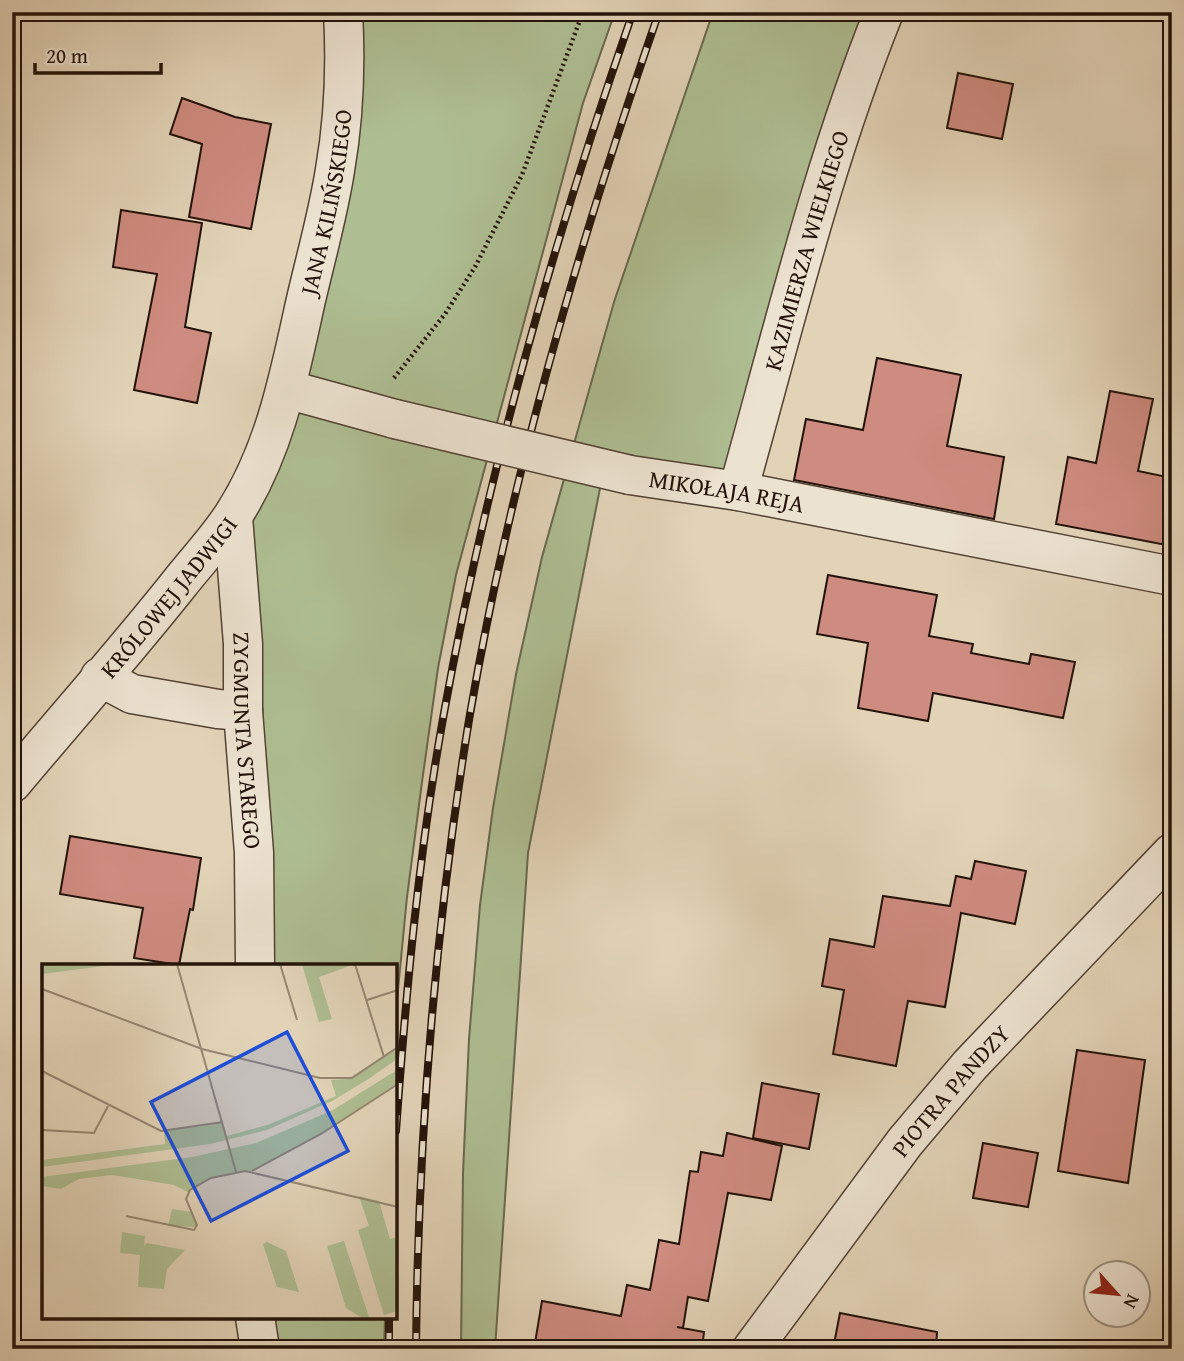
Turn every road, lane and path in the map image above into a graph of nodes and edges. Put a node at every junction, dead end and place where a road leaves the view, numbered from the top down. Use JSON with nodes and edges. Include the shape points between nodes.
{"nodes":[{"id":1,"x":343,"y":12,"type":"edge"},
{"id":2,"x":583,"y":12,"type":"edge"},
{"id":3,"x":884,"y":12,"type":"edge"},
{"id":4,"x":286,"y":389,"type":"junction"},
{"id":5,"x":385,"y":416,"type":"junction"},
{"id":6,"x":738,"y":491,"type":"junction"},
{"id":7,"x":233,"y":517,"type":"junction"},
{"id":8,"x":1172,"y":576,"type":"edge"},
{"id":9,"x":100,"y":677,"type":"junction"},
{"id":10,"x":243,"y":711,"type":"junction"},
{"id":11,"x":12,"y":783,"type":"edge"},
{"id":12,"x":1172,"y":853,"type":"edge"},
{"id":13,"x":255,"y":964,"type":"edge"},
{"id":14,"x":256,"y":1319,"type":"edge"},
{"id":15,"x":260,"y":1349,"type":"edge"},
{"id":16,"x":752,"y":1349,"type":"edge"}],
"edges":[{"from":1,"to":4,"type":"street","name":"JANA KILIŃSKIEGO","via":[[343,109],[335,172]]},
{"from":2,"to":5,"type":"path","via":[[522,175],[475,267],[445,314],[398,371]]},
{"from":3,"to":6,"type":"street","name":"KAZIMIERZA WIELKIEGO","via":[[835,148]]},
{"from":4,"to":5,"type":"street","name":"MIKOŁAJA REJA"},
{"from":4,"to":7,"type":"street","name":"KRÓLOWEJ JADWIGI","via":[[258,471]]},
{"from":5,"to":6,"type":"street","name":"MIKOŁAJA REJA","bridge":true,"via":[[630,475]]},
{"from":6,"to":8,"type":"street","name":"MIKOŁAJA REJA"},
{"from":7,"to":9,"type":"street","name":"KRÓLOWEJ JADWIGI"},
{"from":7,"to":10,"type":"street","name":"ZYGMUNTA STAREGO"},
{"from":9,"to":10,"type":"street","via":[[132,694]]},
{"from":9,"to":11,"type":"street","name":"KRÓLOWEJ JADWIGI"},
{"from":10,"to":13,"type":"street","name":"ZYGMUNTA STAREGO","via":[[254,853]]},
{"from":12,"to":16,"type":"street","name":"PIOTRA PANDZY","via":[[970,1065],[905,1142]]},
{"from":14,"to":15,"type":"street"}]}
